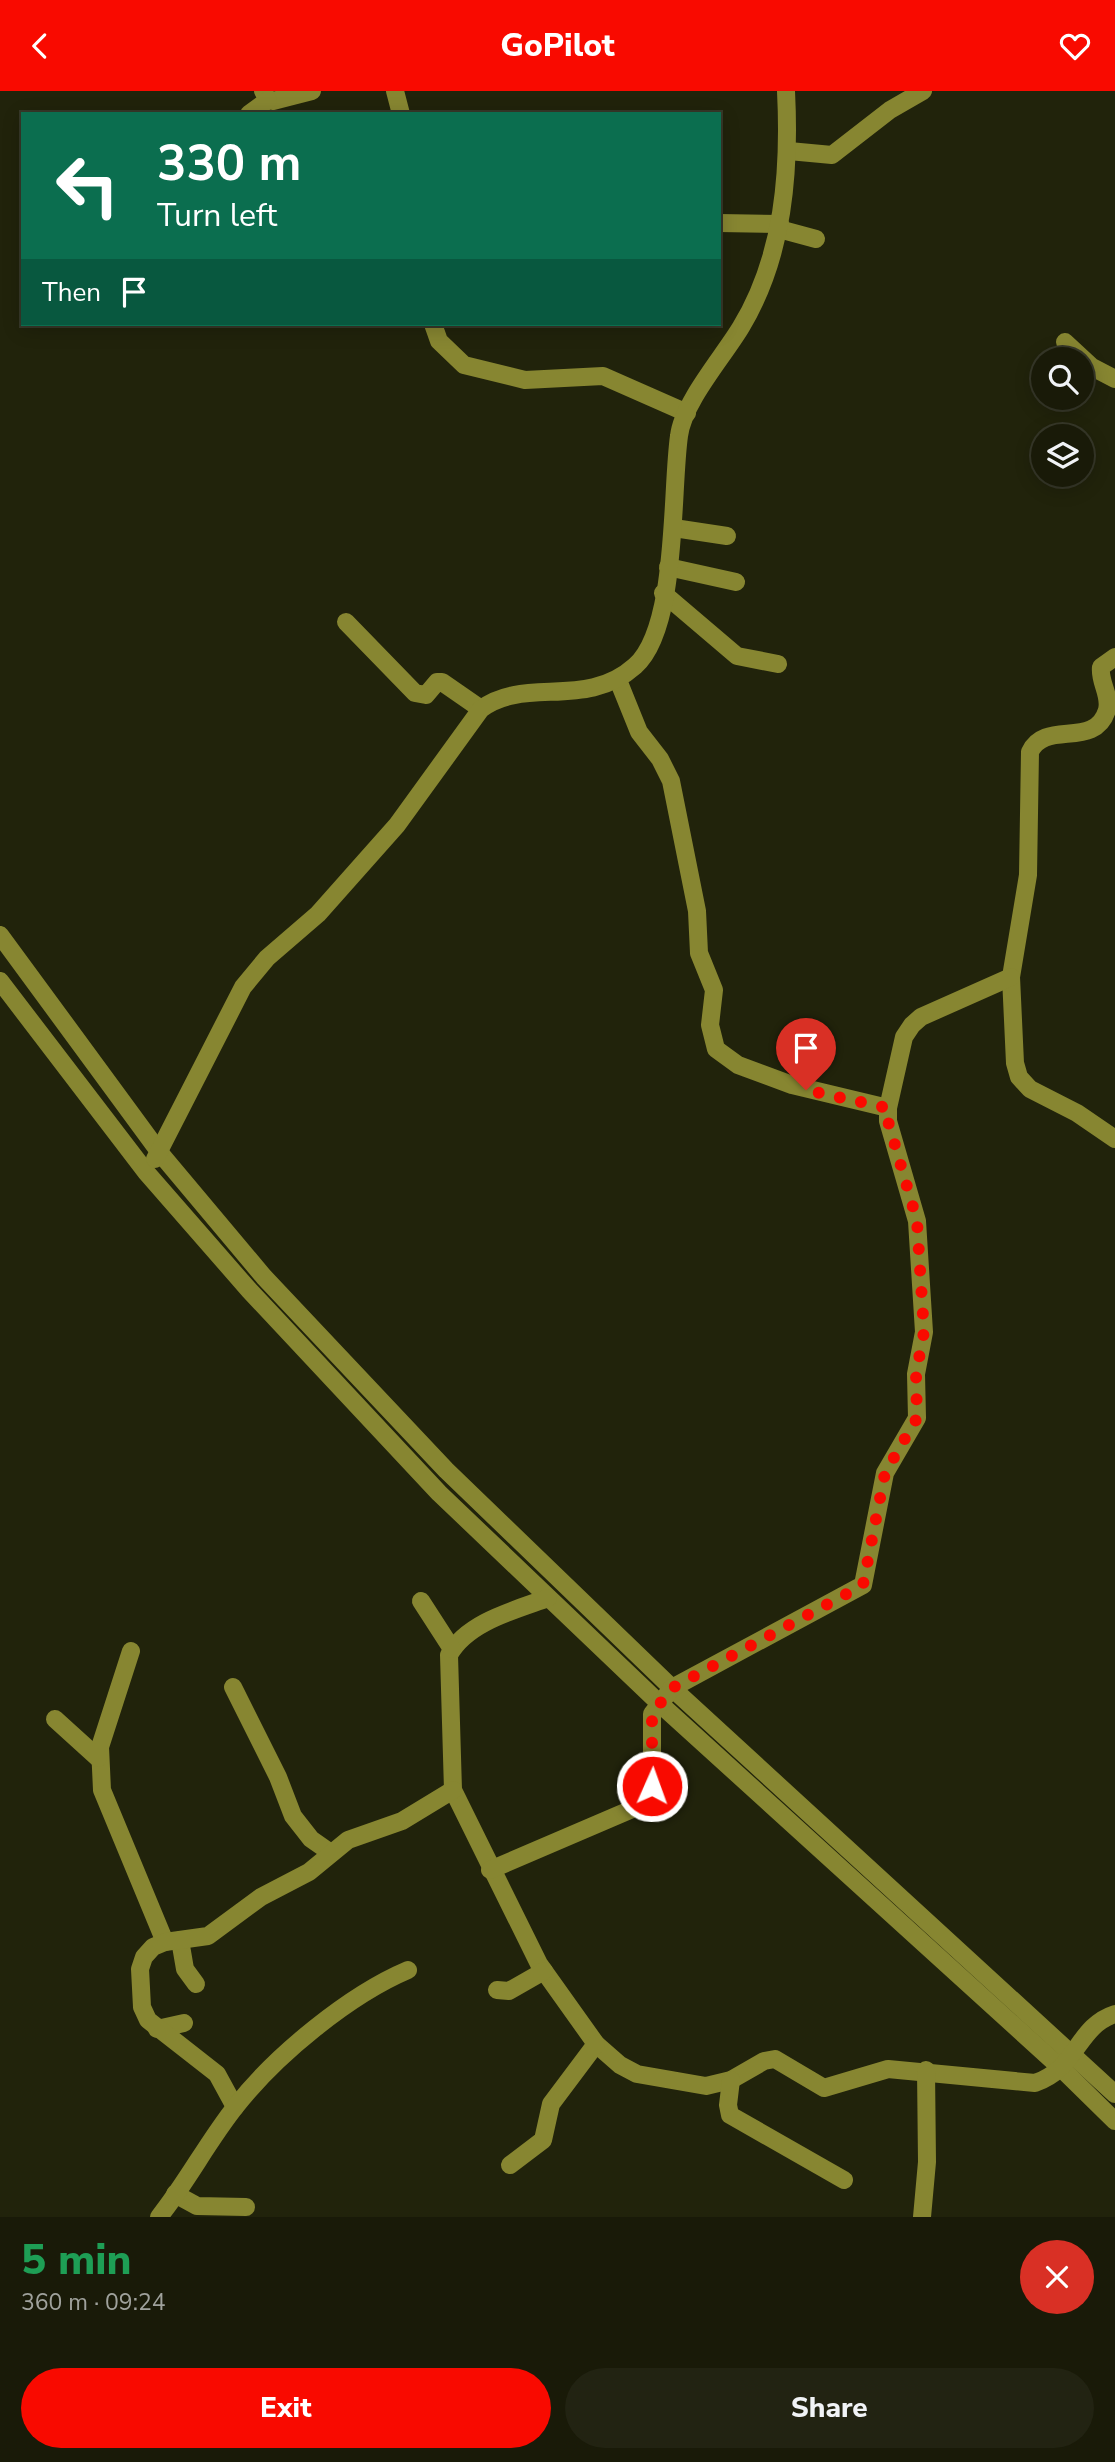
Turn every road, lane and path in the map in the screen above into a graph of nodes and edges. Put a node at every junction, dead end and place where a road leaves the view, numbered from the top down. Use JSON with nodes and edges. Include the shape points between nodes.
{"nodes":[{"id":1,"x":312,"y":91,"type":"edge"},
{"id":2,"x":395,"y":91,"type":"edge"},
{"id":3,"x":786,"y":91,"type":"edge"},
{"id":4,"x":923,"y":91,"type":"edge"},
{"id":5,"x":265,"y":96,"type":"edge"},
{"id":6,"x":251,"y":112,"type":"edge"},
{"id":7,"x":400,"y":112,"type":"edge"},
{"id":8,"x":789,"y":151,"type":"junction"},
{"id":9,"x":721,"y":223,"type":"edge"},
{"id":10,"x":779,"y":226,"type":"junction"},
{"id":11,"x":816,"y":239,"type":"dead end"},
{"id":12,"x":434,"y":326,"type":"edge"},
{"id":13,"x":1065,"y":342,"type":"dead end"},
{"id":14,"x":1115,"y":379,"type":"edge"},
{"id":15,"x":687,"y":413,"type":"junction"},
{"id":16,"x":674,"y":528,"type":"junction"},
{"id":17,"x":727,"y":536,"type":"dead end"},
{"id":18,"x":668,"y":567,"type":"junction"},
{"id":19,"x":736,"y":582,"type":"dead end"},
{"id":20,"x":663,"y":593,"type":"junction"},
{"id":21,"x":346,"y":622,"type":"dead end"},
{"id":22,"x":1115,"y":657,"type":"edge"},
{"id":23,"x":778,"y":664,"type":"dead end"},
{"id":24,"x":618,"y":680,"type":"junction"},
{"id":25,"x":481,"y":709,"type":"junction"},
{"id":26,"x":0,"y":935,"type":"edge"},
{"id":27,"x":1011,"y":977,"type":"junction"},
{"id":28,"x":0,"y":981,"type":"edge"},
{"id":29,"x":888,"y":1108,"type":"junction"},
{"id":30,"x":1115,"y":1139,"type":"edge"},
{"id":31,"x":160,"y":1153,"type":"junction"},
{"id":32,"x":146,"y":1172,"type":"junction"},
{"id":33,"x":548,"y":1598,"type":"junction"},
{"id":34,"x":421,"y":1601,"type":"dead end"},
{"id":35,"x":452,"y":1649,"type":"junction"},
{"id":36,"x":131,"y":1651,"type":"dead end"},
{"id":37,"x":233,"y":1687,"type":"dead end"},
{"id":38,"x":672,"y":1688,"type":"junction"},
{"id":39,"x":659,"y":1703,"type":"junction"},
{"id":40,"x":55,"y":1719,"type":"dead end"},
{"id":41,"x":98,"y":1758,"type":"junction"},
{"id":42,"x":453,"y":1790,"type":"junction"},
{"id":43,"x":331,"y":1853,"type":"junction"},
{"id":44,"x":490,"y":1870,"type":"junction"},
{"id":45,"x":173,"y":1941,"type":"junction"},
{"id":46,"x":408,"y":1970,"type":"dead end"},
{"id":47,"x":544,"y":1971,"type":"junction"},
{"id":48,"x":196,"y":1984,"type":"dead end"},
{"id":49,"x":496,"y":1990,"type":"dead end"},
{"id":50,"x":1115,"y":2014,"type":"edge"},
{"id":51,"x":184,"y":2023,"type":"dead end"},
{"id":52,"x":157,"y":2029,"type":"junction"},
{"id":53,"x":596,"y":2044,"type":"junction"},
{"id":54,"x":1067,"y":2063,"type":"junction"},
{"id":55,"x":926,"y":2070,"type":"junction"},
{"id":56,"x":731,"y":2080,"type":"junction"},
{"id":57,"x":1115,"y":2094,"type":"edge"},
{"id":58,"x":235,"y":2107,"type":"junction"},
{"id":59,"x":1115,"y":2120,"type":"edge"},
{"id":60,"x":510,"y":2165,"type":"dead end"},
{"id":61,"x":844,"y":2180,"type":"dead end"},
{"id":62,"x":175,"y":2194,"type":"junction"},
{"id":63,"x":246,"y":2207,"type":"dead end"},
{"id":64,"x":159,"y":2217,"type":"edge"},
{"id":65,"x":922,"y":2217,"type":"edge"}],
"edges":[{"from":1,"to":5,"type":"street"},
{"from":2,"to":7,"type":"street"},
{"from":3,"to":8,"type":"street"},
{"from":4,"to":8,"type":"street","via":[[832,155]]},
{"from":5,"to":6,"type":"street"},
{"from":8,"to":10,"type":"street"},
{"from":9,"to":10,"type":"street"},
{"from":10,"to":11,"type":"street"},
{"from":10,"to":15,"type":"street","via":[[751,309]]},
{"from":12,"to":15,"type":"street","via":[[439,341],[464,365],[525,380],[603,376]]},
{"from":13,"to":14,"type":"street","via":[[1092,367]]},
{"from":15,"to":16,"type":"street","via":[[678,436]]},
{"from":16,"to":17,"type":"street"},
{"from":16,"to":18,"type":"street"},
{"from":18,"to":19,"type":"street"},
{"from":18,"to":20,"type":"street"},
{"from":20,"to":23,"type":"street","via":[[737,656]]},
{"from":20,"to":24,"type":"street","via":[[649,651]]},
{"from":21,"to":25,"type":"street","via":[[415,693],[426,695],[442,682]]},
{"from":22,"to":27,"type":"street","via":[[1101,667],[1108,699],[1098,724],[1075,734],[1042,736],[1032,747],[1028,875]]},
{"from":24,"to":25,"type":"street","via":[[572,693],[508,695]]},
{"from":24,"to":29,"type":"street","via":[[639,732],[671,781],[697,911],[699,953],[714,990],[710,1025],[716,1049],[738,1065],[792,1085]]},
{"from":25,"to":31,"type":"street","via":[[397,825],[318,914],[267,958],[243,987]]},
{"from":26,"to":31,"type":"street"},
{"from":27,"to":29,"type":"street","via":[[912,1025],[904,1037]]},
{"from":27,"to":30,"type":"street","via":[[1019,1077],[1045,1099]]},
{"from":28,"to":32,"type":"street"},
{"from":29,"to":38,"type":"street","via":[[917,1221],[924,1332],[916,1374],[917,1418],[885,1473],[863,1585]]},
{"from":31,"to":32,"type":"street"},
{"from":31,"to":38,"type":"street","via":[[264,1277],[446,1470]]},
{"from":32,"to":33,"type":"street","via":[[439,1493]]},
{"from":33,"to":35,"type":"street","via":[[500,1616],[472,1631]]},
{"from":33,"to":39,"type":"street"},
{"from":34,"to":35,"type":"street"},
{"from":35,"to":42,"type":"street","via":[[447,1660]]},
{"from":36,"to":41,"type":"street"},
{"from":37,"to":43,"type":"street","via":[[293,1817],[311,1839]]},
{"from":38,"to":39,"type":"street"},
{"from":38,"to":54,"type":"street"},
{"from":39,"to":44,"type":"street","via":[[652,1714],[652,1786],[637,1807]]},
{"from":39,"to":54,"type":"street"},
{"from":40,"to":41,"type":"street"},
{"from":41,"to":45,"type":"street","via":[[104,1801]]},
{"from":42,"to":43,"type":"street","via":[[402,1821],[348,1840]]},
{"from":42,"to":44,"type":"street"},
{"from":43,"to":45,"type":"street","via":[[208,1936]]},
{"from":44,"to":47,"type":"street"},
{"from":45,"to":48,"type":"street"},
{"from":45,"to":52,"type":"street","via":[[153,1947],[140,1969],[142,2007]]},
{"from":46,"to":58,"type":"street","via":[[363,1993],[283,2056]]},
{"from":47,"to":49,"type":"street","via":[[509,1991]]},
{"from":47,"to":53,"type":"street"},
{"from":50,"to":54,"type":"street","via":[[1099,2021]]},
{"from":51,"to":52,"type":"street"},
{"from":52,"to":58,"type":"street","via":[[217,2074]]},
{"from":53,"to":56,"type":"street","via":[[637,2074],[706,2086]]},
{"from":53,"to":60,"type":"street","via":[[551,2104],[543,2140]]},
{"from":54,"to":55,"type":"street","via":[[1043,2081],[1018,2084]]},
{"from":54,"to":57,"type":"street"},
{"from":54,"to":59,"type":"street"},
{"from":55,"to":56,"type":"street","via":[[878,2070],[824,2088],[775,2059]]},
{"from":55,"to":65,"type":"street","via":[[928,2162]]},
{"from":56,"to":61,"type":"street","via":[[730,2115]]},
{"from":58,"to":62,"type":"street"},
{"from":62,"to":63,"type":"street","via":[[197,2206]]},
{"from":62,"to":64,"type":"street"}]}
